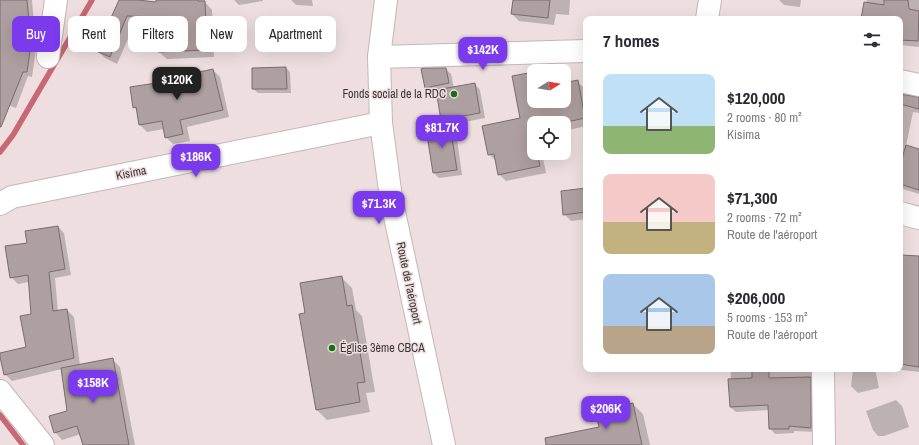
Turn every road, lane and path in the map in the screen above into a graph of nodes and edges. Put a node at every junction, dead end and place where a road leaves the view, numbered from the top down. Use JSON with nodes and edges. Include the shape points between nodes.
{"nodes":[{"id":1,"x":56,"y":0,"type":"edge"},
{"id":2,"x":386,"y":0,"type":"edge"},
{"id":3,"x":710,"y":0,"type":"edge"},
{"id":4,"x":707,"y":16,"type":"edge"},
{"id":5,"x":583,"y":50,"type":"edge"},
{"id":6,"x":48,"y":57,"type":"dead end"},
{"id":7,"x":379,"y":57,"type":"junction"},
{"id":8,"x":903,"y":82,"type":"edge"},
{"id":9,"x":919,"y":85,"type":"edge"},
{"id":10,"x":381,"y":123,"type":"junction"},
{"id":11,"x":0,"y":204,"type":"edge"},
{"id":12,"x":903,"y":214,"type":"edge"},
{"id":13,"x":919,"y":218,"type":"edge"},
{"id":14,"x":823,"y":372,"type":"edge"},
{"id":15,"x":0,"y":391,"type":"edge"},
{"id":16,"x":43,"y":445,"type":"edge"},
{"id":17,"x":444,"y":445,"type":"edge"},
{"id":18,"x":824,"y":445,"type":"edge"}],
"edges":[{"from":1,"to":6,"type":"street"},
{"from":2,"to":7,"type":"street","name":"Route de l'aéroport"},
{"from":3,"to":4,"type":"street"},
{"from":5,"to":7,"type":"street"},
{"from":7,"to":10,"type":"street","name":"Route de l'aéroport"},
{"from":8,"to":9,"type":"street"},
{"from":10,"to":11,"type":"street","name":"Kisima","via":[[12,197]]},
{"from":10,"to":17,"type":"street","name":"Route de l'aéroport","via":[[390,198]]},
{"from":12,"to":13,"type":"street"},
{"from":14,"to":18,"type":"street"},
{"from":15,"to":16,"type":"street"}]}
